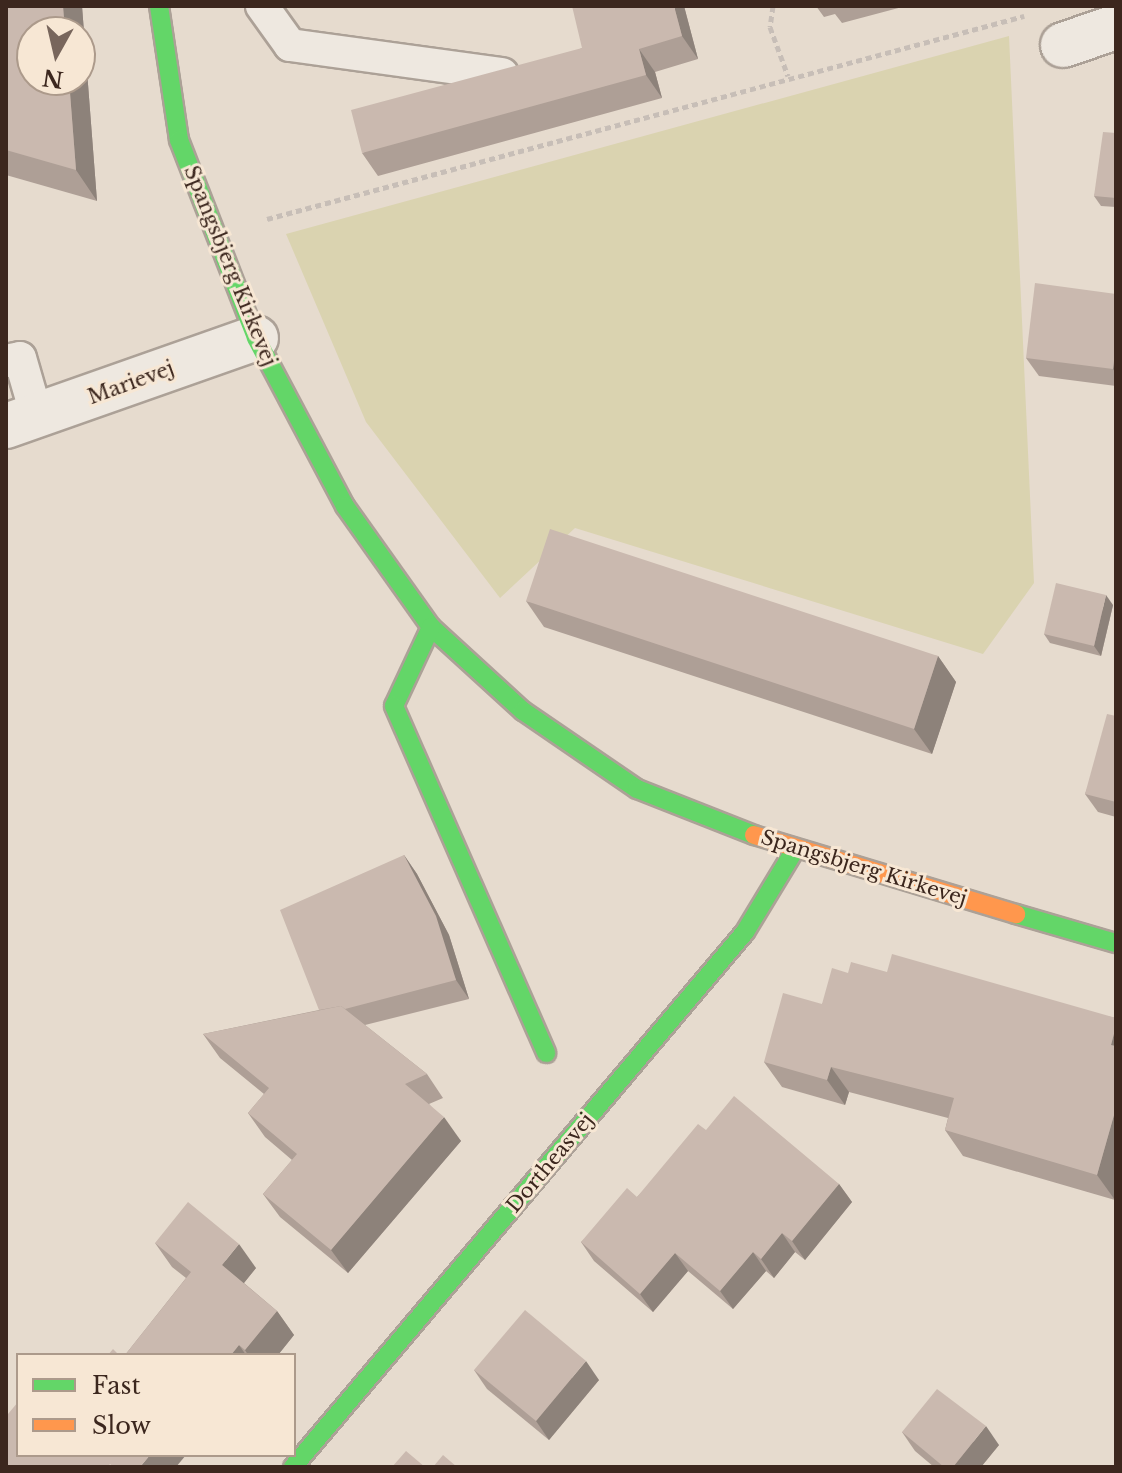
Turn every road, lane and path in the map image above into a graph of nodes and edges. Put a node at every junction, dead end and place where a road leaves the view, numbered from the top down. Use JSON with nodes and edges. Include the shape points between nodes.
{"nodes":[{"id":1,"x":159,"y":6,"type":"edge"},
{"id":2,"x":262,"y":6,"type":"edge"},
{"id":3,"x":773,"y":6,"type":"edge"},
{"id":4,"x":1116,"y":27,"type":"edge"},
{"id":5,"x":1063,"y":45,"type":"joint"},
{"id":6,"x":502,"y":74,"type":"edge"},
{"id":7,"x":788,"y":76,"type":"junction"},
{"id":8,"x":215,"y":234,"type":"junction"},
{"id":9,"x":256,"y":338,"type":"junction"},
{"id":10,"x":6,"y":361,"type":"edge"},
{"id":11,"x":22,"y":421,"type":"edge"},
{"id":12,"x":431,"y":627,"type":"junction"},
{"id":13,"x":794,"y":851,"type":"junction"},
{"id":14,"x":1116,"y":943,"type":"edge"},
{"id":15,"x":546,"y":1053,"type":"dead end"},
{"id":16,"x":293,"y":1467,"type":"edge"}],
"edges":[{"from":1,"to":8,"type":"street","name":"Spangsbjerg Kirkevej","via":[[179,140]]},
{"from":2,"to":6,"type":"lane","via":[[290,45]]},
{"from":3,"to":7,"type":"path","via":[[770,27]]},
{"from":4,"to":5,"type":"street"},
{"from":5,"to":7,"type":"path","via":[[1019,13]]},
{"from":7,"to":8,"type":"path"},
{"from":8,"to":9,"type":"street","name":"Spangsbjerg Kirkevej"},
{"from":9,"to":11,"type":"street","name":"Marievej"},
{"from":9,"to":12,"type":"street","name":"Spangsbjerg Kirkevej","via":[[345,506]]},
{"from":10,"to":11,"type":"lane","via":[[20,358]]},
{"from":12,"to":13,"type":"street","name":"Spangsbjerg Kirkevej","via":[[523,711],[637,789]]},
{"from":12,"to":15,"type":"street","via":[[394,706]]},
{"from":13,"to":14,"type":"street","name":"Spangsbjerg Kirkevej"},
{"from":13,"to":16,"type":"street","name":"Dortheasvej","via":[[745,932]]}]}
